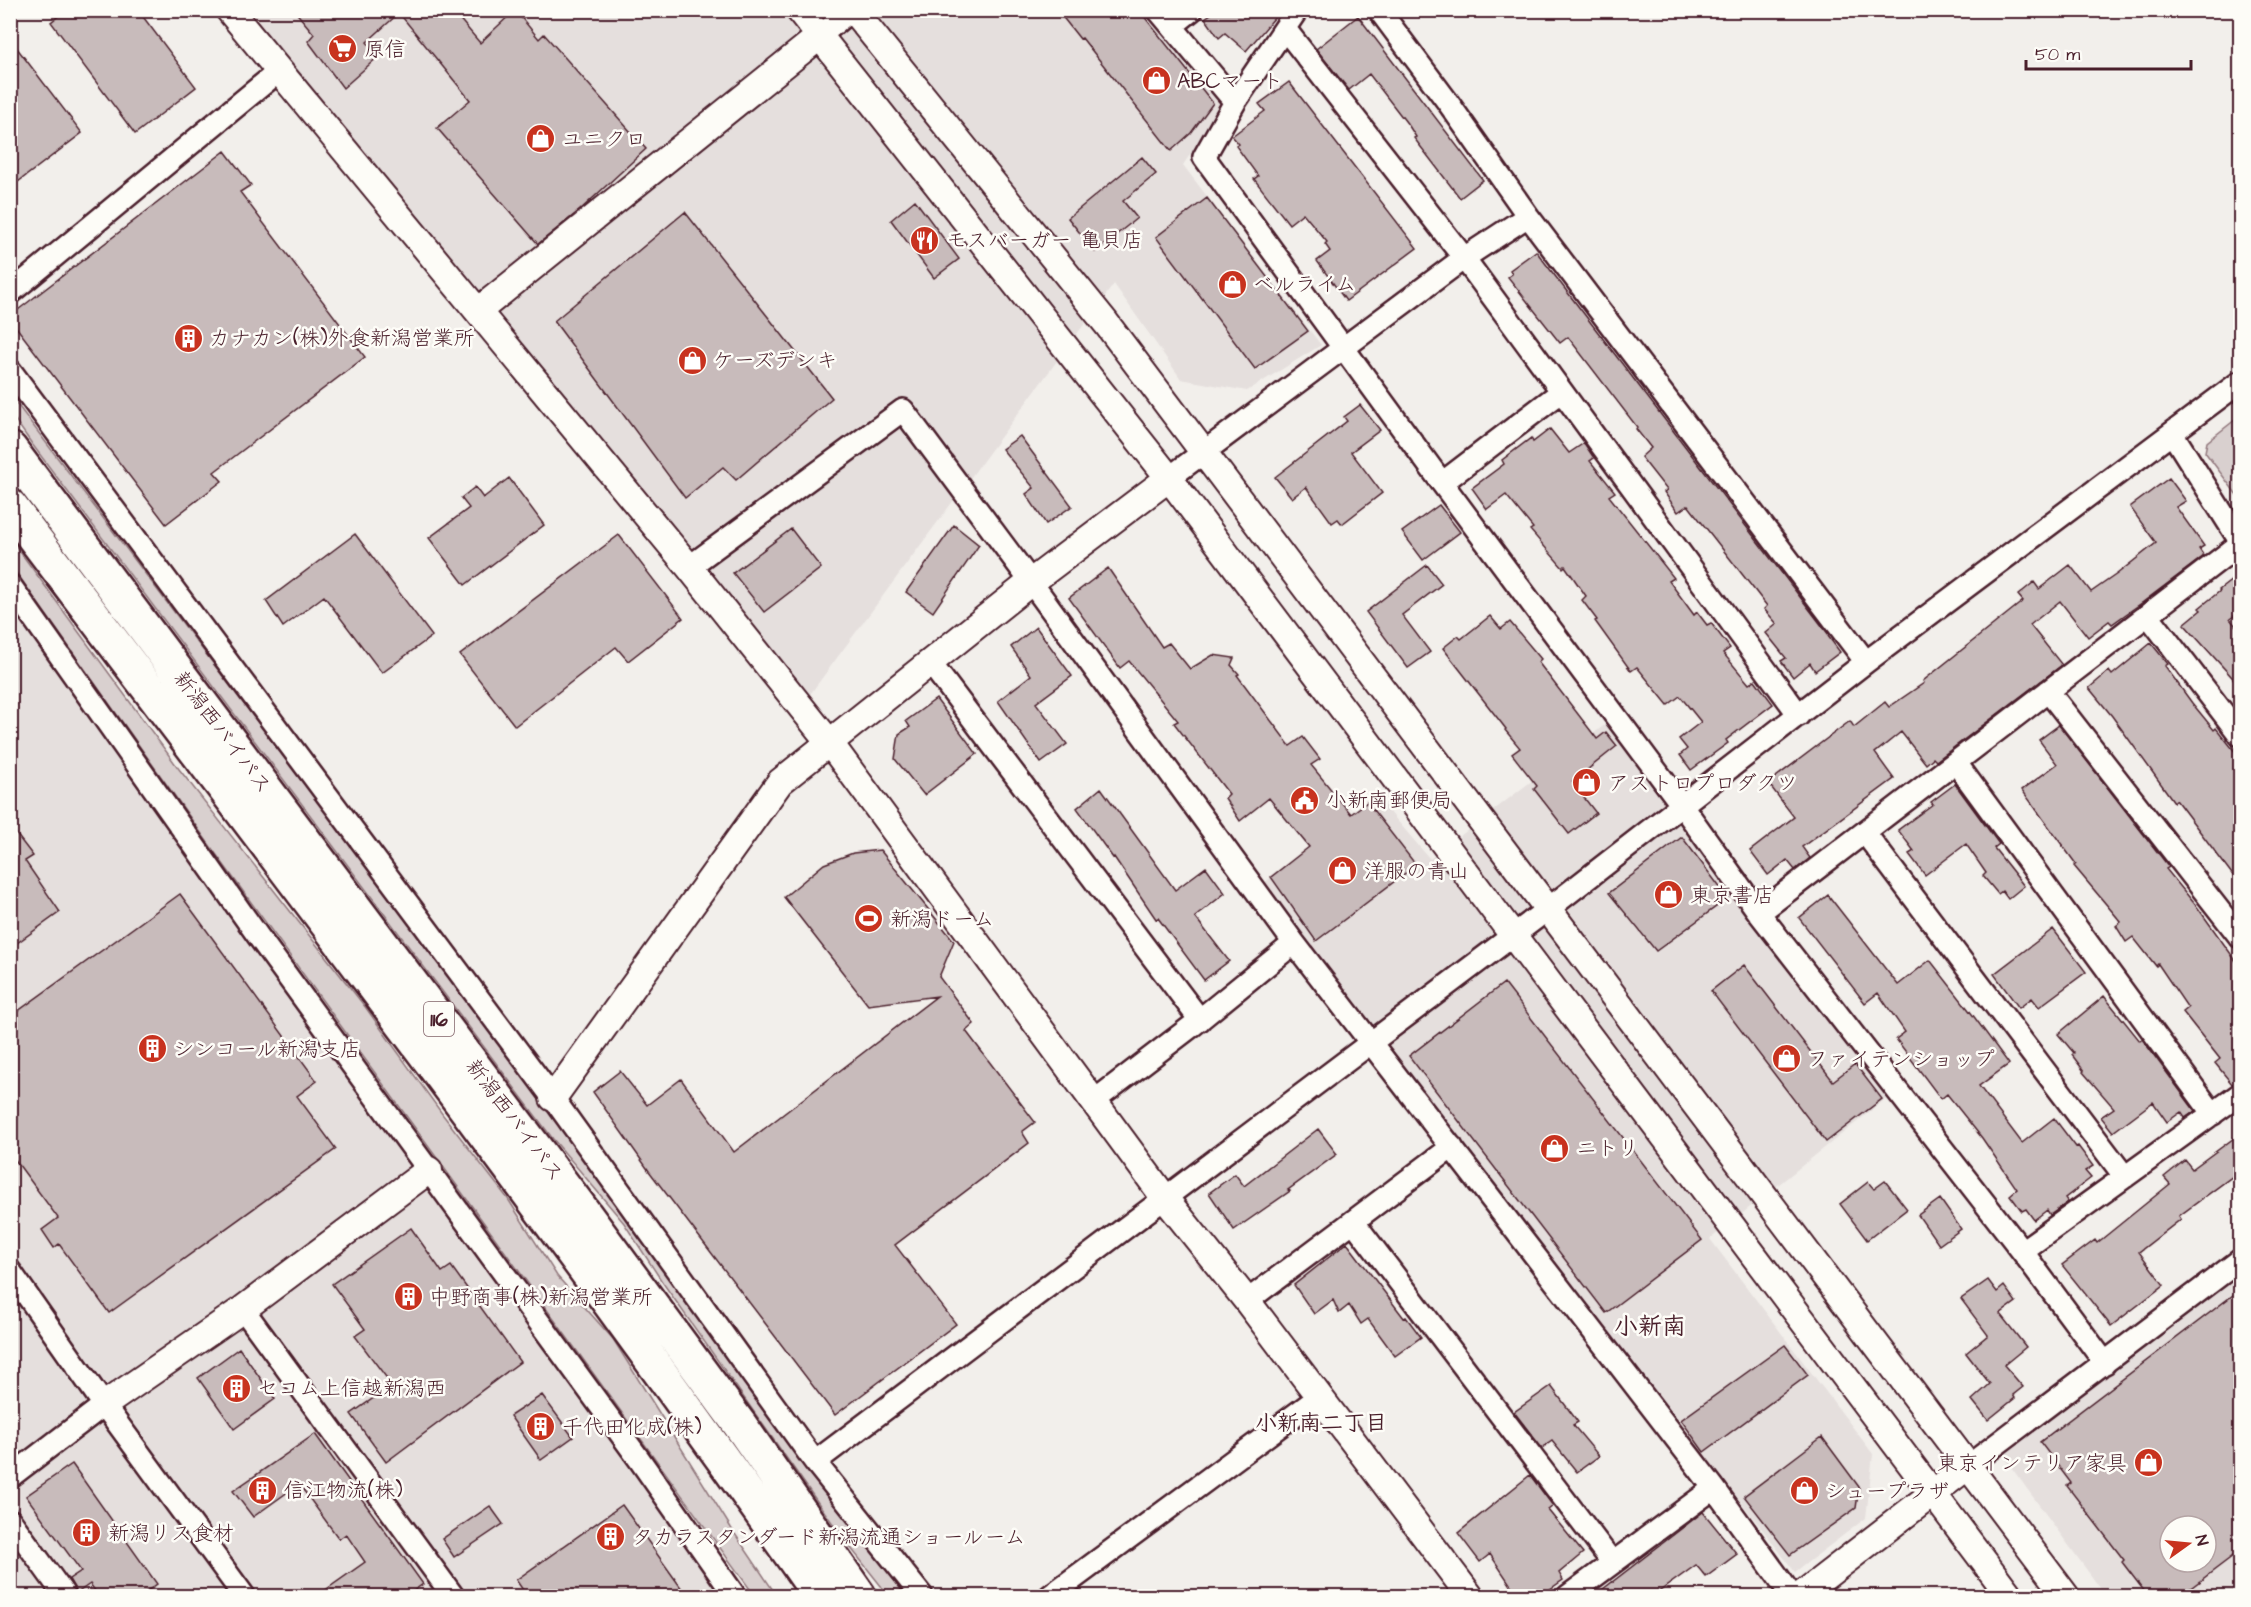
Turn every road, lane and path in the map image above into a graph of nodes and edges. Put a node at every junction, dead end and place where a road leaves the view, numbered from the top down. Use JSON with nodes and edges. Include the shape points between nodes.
{"nodes":[{"id":1,"x":230,"y":10,"type":"edge"},
{"id":2,"x":799,"y":10,"type":"edge"},
{"id":3,"x":852,"y":10,"type":"edge"},
{"id":4,"x":1192,"y":10,"type":"edge"},
{"id":5,"x":1297,"y":10,"type":"edge"},
{"id":6,"x":1379,"y":10,"type":"edge"},
{"id":7,"x":1165,"y":18,"type":"edge"},
{"id":8,"x":1286,"y":29,"type":"junction"},
{"id":9,"x":820,"y":36,"type":"junction"},
{"id":10,"x":279,"y":71,"type":"junction"},
{"id":11,"x":1235,"y":102,"type":"junction"},
{"id":12,"x":1528,"y":216,"type":"junction"},
{"id":13,"x":1464,"y":258,"type":"junction"},
{"id":14,"x":10,"y":293,"type":"edge"},
{"id":15,"x":478,"y":311,"type":"junction"},
{"id":16,"x":1344,"y":347,"type":"junction"},
{"id":17,"x":10,"y":370,"type":"edge"},
{"id":18,"x":2241,"y":382,"type":"edge"},
{"id":19,"x":1562,"y":392,"type":"junction"},
{"id":20,"x":2172,"y":433,"type":"junction"},
{"id":21,"x":10,"y":449,"type":"edge"},
{"id":22,"x":1203,"y":451,"type":"junction"},
{"id":23,"x":1169,"y":478,"type":"junction"},
{"id":24,"x":1442,"y":483,"type":"junction"},
{"id":25,"x":10,"y":507,"type":"edge"},
{"id":26,"x":2241,"y":542,"type":"edge"},
{"id":27,"x":689,"y":567,"type":"junction"},
{"id":28,"x":1031,"y":582,"type":"junction"},
{"id":29,"x":10,"y":585,"type":"edge"},
{"id":30,"x":2148,"y":615,"type":"junction"},
{"id":31,"x":929,"y":662,"type":"junction"},
{"id":32,"x":1866,"y":662,"type":"junction"},
{"id":33,"x":2048,"y":691,"type":"junction"},
{"id":34,"x":1799,"y":715,"type":"junction"},
{"id":35,"x":2241,"y":735,"type":"edge"},
{"id":36,"x":829,"y":742,"type":"junction"},
{"id":37,"x":1956,"y":763,"type":"junction"},
{"id":38,"x":1681,"y":804,"type":"junction"},
{"id":39,"x":1865,"y":833,"type":"junction"},
{"id":40,"x":1548,"y":909,"type":"junction"},
{"id":41,"x":1759,"y":913,"type":"junction"},
{"id":42,"x":1513,"y":934,"type":"junction"},
{"id":43,"x":2241,"y":937,"type":"edge"},
{"id":44,"x":1294,"y":943,"type":"junction"},
{"id":45,"x":1200,"y":1020,"type":"junction"},
{"id":46,"x":1372,"y":1042,"type":"junction"},
{"id":47,"x":2241,"y":1094,"type":"edge"},
{"id":48,"x":553,"y":1098,"type":"junction"},
{"id":49,"x":1094,"y":1101,"type":"junction"},
{"id":50,"x":2213,"y":1114,"type":"junction"},
{"id":51,"x":1452,"y":1147,"type":"junction"},
{"id":52,"x":429,"y":1170,"type":"junction"},
{"id":53,"x":2125,"y":1177,"type":"junction"},
{"id":54,"x":1164,"y":1197,"type":"junction"},
{"id":55,"x":1353,"y":1221,"type":"junction"},
{"id":56,"x":2022,"y":1251,"type":"junction"},
{"id":57,"x":2241,"y":1260,"type":"edge"},
{"id":58,"x":10,"y":1271,"type":"edge"},
{"id":59,"x":1247,"y":1301,"type":"junction"},
{"id":60,"x":243,"y":1309,"type":"junction"},
{"id":61,"x":2105,"y":1363,"type":"junction"},
{"id":62,"x":1319,"y":1397,"type":"junction"},
{"id":63,"x":104,"y":1405,"type":"junction"},
{"id":64,"x":714,"y":1446,"type":"junction"},
{"id":65,"x":815,"y":1462,"type":"junction"},
{"id":66,"x":1968,"y":1466,"type":"junction"},
{"id":67,"x":10,"y":1477,"type":"edge"},
{"id":68,"x":1714,"y":1488,"type":"junction"},
{"id":69,"x":1933,"y":1495,"type":"junction"},
{"id":70,"x":10,"y":1520,"type":"edge"},
{"id":71,"x":1612,"y":1562,"type":"junction"},
{"id":72,"x":858,"y":1595,"type":"edge"},
{"id":73,"x":65,"y":1596,"type":"edge"},
{"id":74,"x":244,"y":1596,"type":"edge"},
{"id":75,"x":453,"y":1596,"type":"edge"},
{"id":76,"x":735,"y":1596,"type":"edge"},
{"id":77,"x":802,"y":1596,"type":"edge"},
{"id":78,"x":820,"y":1596,"type":"edge"},
{"id":79,"x":922,"y":1596,"type":"edge"},
{"id":80,"x":1050,"y":1596,"type":"edge"},
{"id":81,"x":1470,"y":1596,"type":"edge"},
{"id":82,"x":1568,"y":1596,"type":"edge"},
{"id":83,"x":1792,"y":1596,"type":"edge"},
{"id":84,"x":1800,"y":1596,"type":"edge"},
{"id":85,"x":2010,"y":1596,"type":"edge"},
{"id":86,"x":2066,"y":1596,"type":"edge"}],
"edges":[{"from":1,"to":10,"type":"street"},
{"from":2,"to":9,"type":"street"},
{"from":3,"to":9,"type":"street"},
{"from":3,"to":22,"type":"street","via":[[1107,323]]},
{"from":4,"to":7,"type":"street"},
{"from":5,"to":8,"type":"street"},
{"from":6,"to":12,"type":"street"},
{"from":7,"to":11,"type":"street"},
{"from":8,"to":11,"type":"street"},
{"from":8,"to":13,"type":"street"},
{"from":9,"to":15,"type":"street"},
{"from":9,"to":23,"type":"street"},
{"from":10,"to":14,"type":"street"},
{"from":10,"to":15,"type":"street"},
{"from":11,"to":16,"type":"street","via":[[1204,157]]},
{"from":12,"to":13,"type":"street"},
{"from":12,"to":32,"type":"street"},
{"from":13,"to":16,"type":"street"},
{"from":13,"to":19,"type":"street"},
{"from":15,"to":27,"type":"street"},
{"from":16,"to":22,"type":"street"},
{"from":16,"to":24,"type":"street"},
{"from":17,"to":48,"type":"street"},
{"from":18,"to":20,"type":"street"},
{"from":19,"to":24,"type":"street"},
{"from":19,"to":34,"type":"street"},
{"from":20,"to":26,"type":"street"},
{"from":20,"to":32,"type":"street"},
{"from":21,"to":72,"type":"highway","name":"新潟西バイパス","number":"116","via":[[588,1218],[740,1425]]},
{"from":22,"to":23,"type":"street"},
{"from":22,"to":40,"type":"street"},
{"from":23,"to":28,"type":"street"},
{"from":23,"to":42,"type":"street"},
{"from":24,"to":38,"type":"street"},
{"from":25,"to":64,"type":"highway","name":"新潟西バイパス","number":"116","via":[[358,966]]},
{"from":26,"to":30,"type":"street"},
{"from":27,"to":28,"type":"street","via":[[903,410]]},
{"from":27,"to":36,"type":"street"},
{"from":28,"to":31,"type":"street"},
{"from":28,"to":44,"type":"street"},
{"from":29,"to":52,"type":"street"},
{"from":30,"to":33,"type":"street"},
{"from":30,"to":35,"type":"street"},
{"from":31,"to":36,"type":"street"},
{"from":31,"to":45,"type":"street"},
{"from":32,"to":34,"type":"street"},
{"from":33,"to":37,"type":"street"},
{"from":33,"to":43,"type":"street"},
{"from":34,"to":38,"type":"street"},
{"from":36,"to":48,"type":"street","via":[[780,782]]},
{"from":36,"to":49,"type":"street"},
{"from":37,"to":39,"type":"street"},
{"from":37,"to":50,"type":"street"},
{"from":38,"to":40,"type":"street"},
{"from":38,"to":41,"type":"street"},
{"from":39,"to":41,"type":"street"},
{"from":39,"to":53,"type":"street"},
{"from":40,"to":42,"type":"street"},
{"from":40,"to":66,"type":"street"},
{"from":41,"to":56,"type":"street"},
{"from":42,"to":46,"type":"street"},
{"from":42,"to":69,"type":"street"},
{"from":44,"to":45,"type":"street"},
{"from":44,"to":46,"type":"street"},
{"from":45,"to":49,"type":"street"},
{"from":46,"to":51,"type":"street"},
{"from":46,"to":54,"type":"street"},
{"from":47,"to":50,"type":"street"},
{"from":48,"to":65,"type":"street"},
{"from":49,"to":54,"type":"street"},
{"from":50,"to":53,"type":"street"},
{"from":51,"to":55,"type":"street"},
{"from":51,"to":68,"type":"street"},
{"from":52,"to":60,"type":"street"},
{"from":52,"to":76,"type":"street"},
{"from":53,"to":56,"type":"street"},
{"from":54,"to":59,"type":"street"},
{"from":54,"to":65,"type":"street"},
{"from":55,"to":59,"type":"street"},
{"from":55,"to":71,"type":"street"},
{"from":56,"to":61,"type":"street"},
{"from":57,"to":61,"type":"street"},
{"from":58,"to":63,"type":"street"},
{"from":59,"to":62,"type":"street"},
{"from":60,"to":63,"type":"street"},
{"from":60,"to":75,"type":"street"},
{"from":61,"to":66,"type":"street"},
{"from":62,"to":80,"type":"street"},
{"from":62,"to":81,"type":"street"},
{"from":63,"to":67,"type":"street"},
{"from":63,"to":74,"type":"street"},
{"from":64,"to":77,"type":"highway"},
{"from":64,"to":78,"type":"highway","name":"新潟西バイパス","number":"116"},
{"from":65,"to":79,"type":"street"},
{"from":66,"to":69,"type":"street"},
{"from":66,"to":86,"type":"street"},
{"from":68,"to":71,"type":"street"},
{"from":68,"to":83,"type":"street"},
{"from":69,"to":84,"type":"street"},
{"from":69,"to":85,"type":"street"},
{"from":70,"to":73,"type":"street"},
{"from":71,"to":82,"type":"street"}]}
